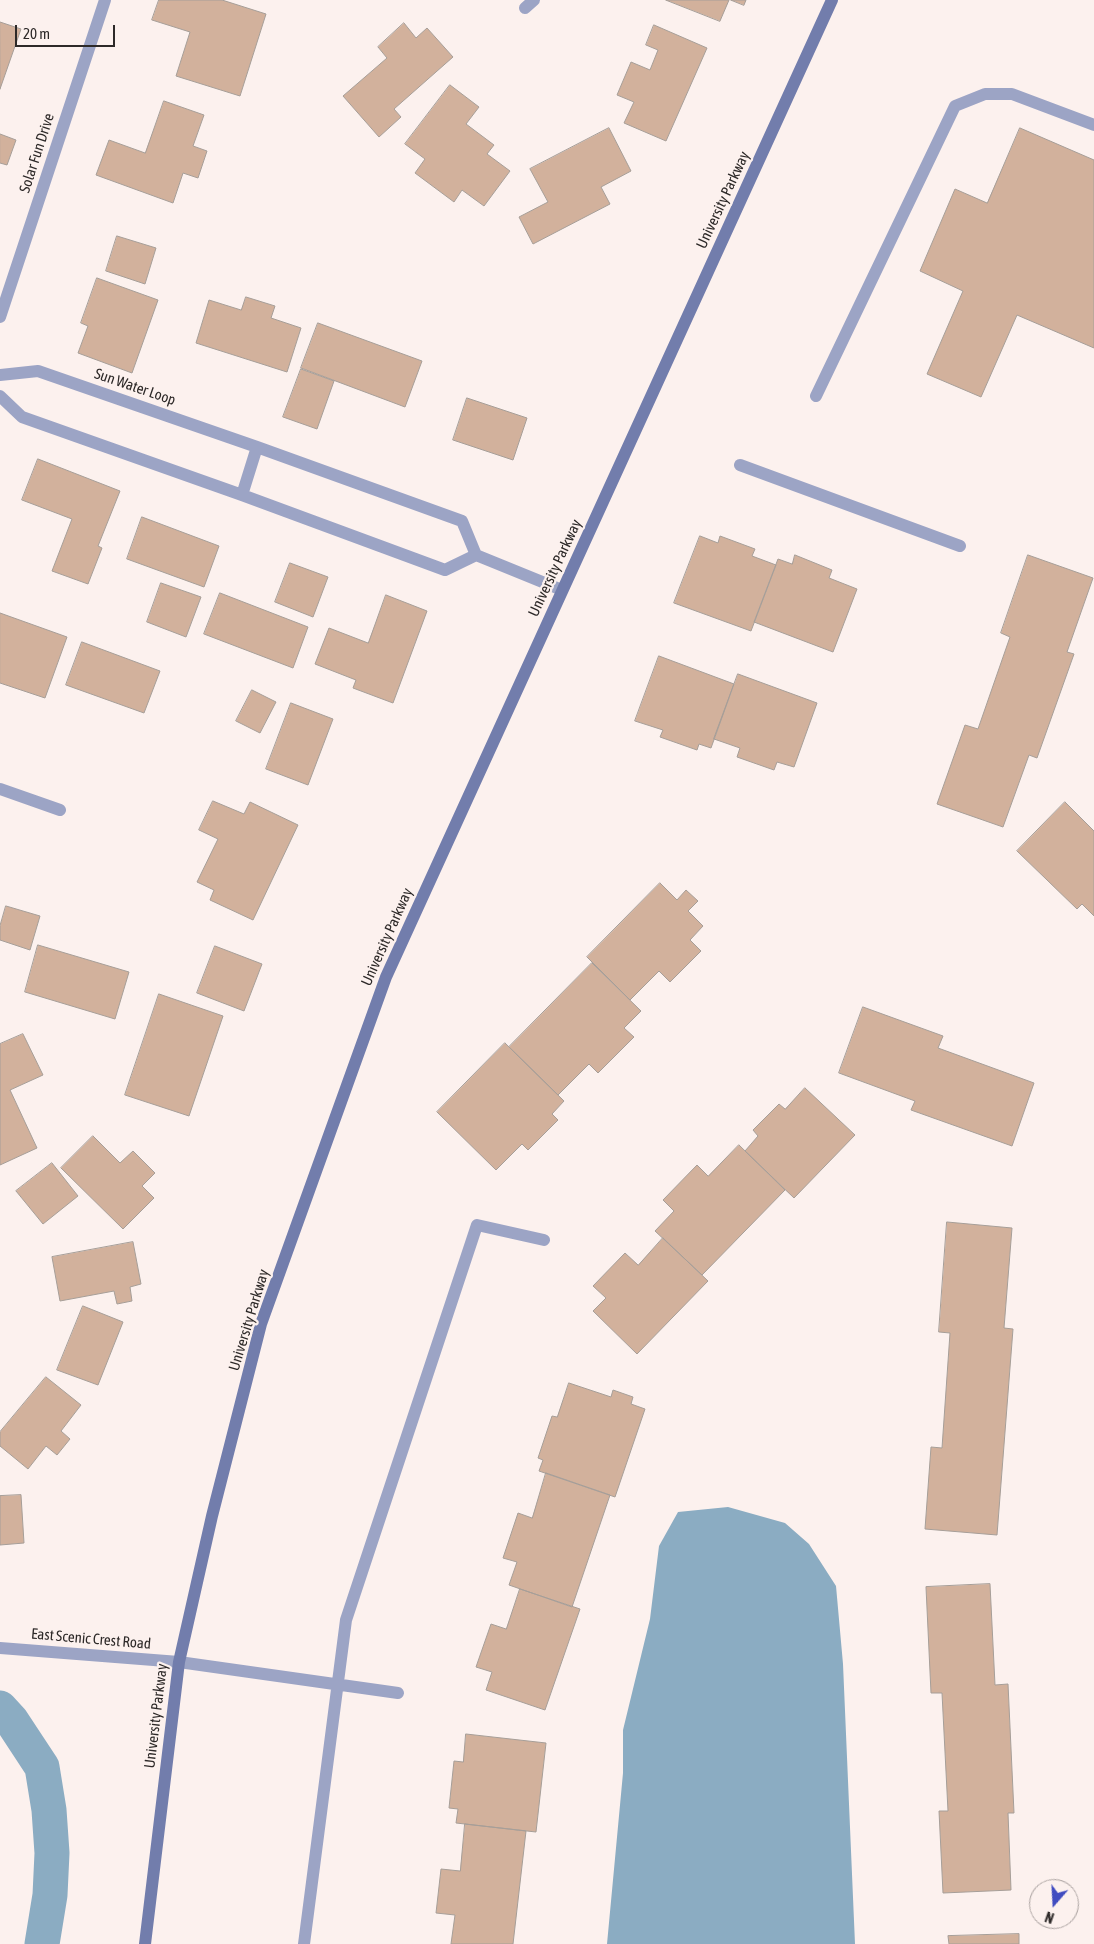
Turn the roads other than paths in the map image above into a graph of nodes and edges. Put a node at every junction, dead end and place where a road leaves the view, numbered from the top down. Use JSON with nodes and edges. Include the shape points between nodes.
{"nodes":[{"id":1,"x":105,"y":0,"type":"edge"},
{"id":2,"x":832,"y":0,"type":"edge"},
{"id":3,"x":1094,"y":125,"type":"edge"},
{"id":4,"x":0,"y":317,"type":"edge"},
{"id":5,"x":0,"y":375,"type":"edge"},
{"id":6,"x":0,"y":396,"type":"edge"},
{"id":7,"x":816,"y":396,"type":"dead end"},
{"id":8,"x":257,"y":447,"type":"junction"},
{"id":9,"x":740,"y":465,"type":"dead end"},
{"id":10,"x":242,"y":495,"type":"junction"},
{"id":11,"x":960,"y":546,"type":"dead end"},
{"id":12,"x":476,"y":555,"type":"junction"},
{"id":13,"x":562,"y":590,"type":"junction"},
{"id":14,"x":0,"y":789,"type":"edge"},
{"id":15,"x":60,"y":810,"type":"dead end"},
{"id":16,"x":544,"y":1240,"type":"dead end"},
{"id":17,"x":0,"y":1648,"type":"edge"},
{"id":18,"x":179,"y":1662,"type":"junction"},
{"id":19,"x":337,"y":1685,"type":"junction"},
{"id":20,"x":398,"y":1693,"type":"dead end"},
{"id":21,"x":145,"y":1944,"type":"edge"},
{"id":22,"x":304,"y":1944,"type":"edge"}],
"edges":[{"from":1,"to":4,"type":"street","name":"Solar Fun Drive"},
{"from":2,"to":13,"type":"main road","name":"University Parkway"},
{"from":3,"to":7,"type":"street","via":[[1012,94],[984,94],[955,106]]},
{"from":5,"to":8,"type":"street","name":"Sun Water Loop","via":[[38,370]]},
{"from":6,"to":10,"type":"street","via":[[22,417]]},
{"from":8,"to":10,"type":"street"},
{"from":8,"to":12,"type":"street","name":"Sun Water Loop","via":[[462,521]]},
{"from":9,"to":11,"type":"street"},
{"from":10,"to":12,"type":"street","via":[[445,570]]},
{"from":12,"to":13,"type":"street"},
{"from":13,"to":18,"type":"main road","name":"University Parkway","via":[[386,976],[278,1277],[259,1333]]},
{"from":14,"to":15,"type":"street"},
{"from":16,"to":19,"type":"street","via":[[477,1224],[346,1620]]},
{"from":17,"to":18,"type":"street","name":"East Scenic Crest Road"},
{"from":18,"to":19,"type":"street","name":"East Scenic Crest Road"},
{"from":18,"to":21,"type":"main road","name":"University Parkway"},
{"from":19,"to":20,"type":"street","name":"East Scenic Crest Road"},
{"from":19,"to":22,"type":"street"}]}
